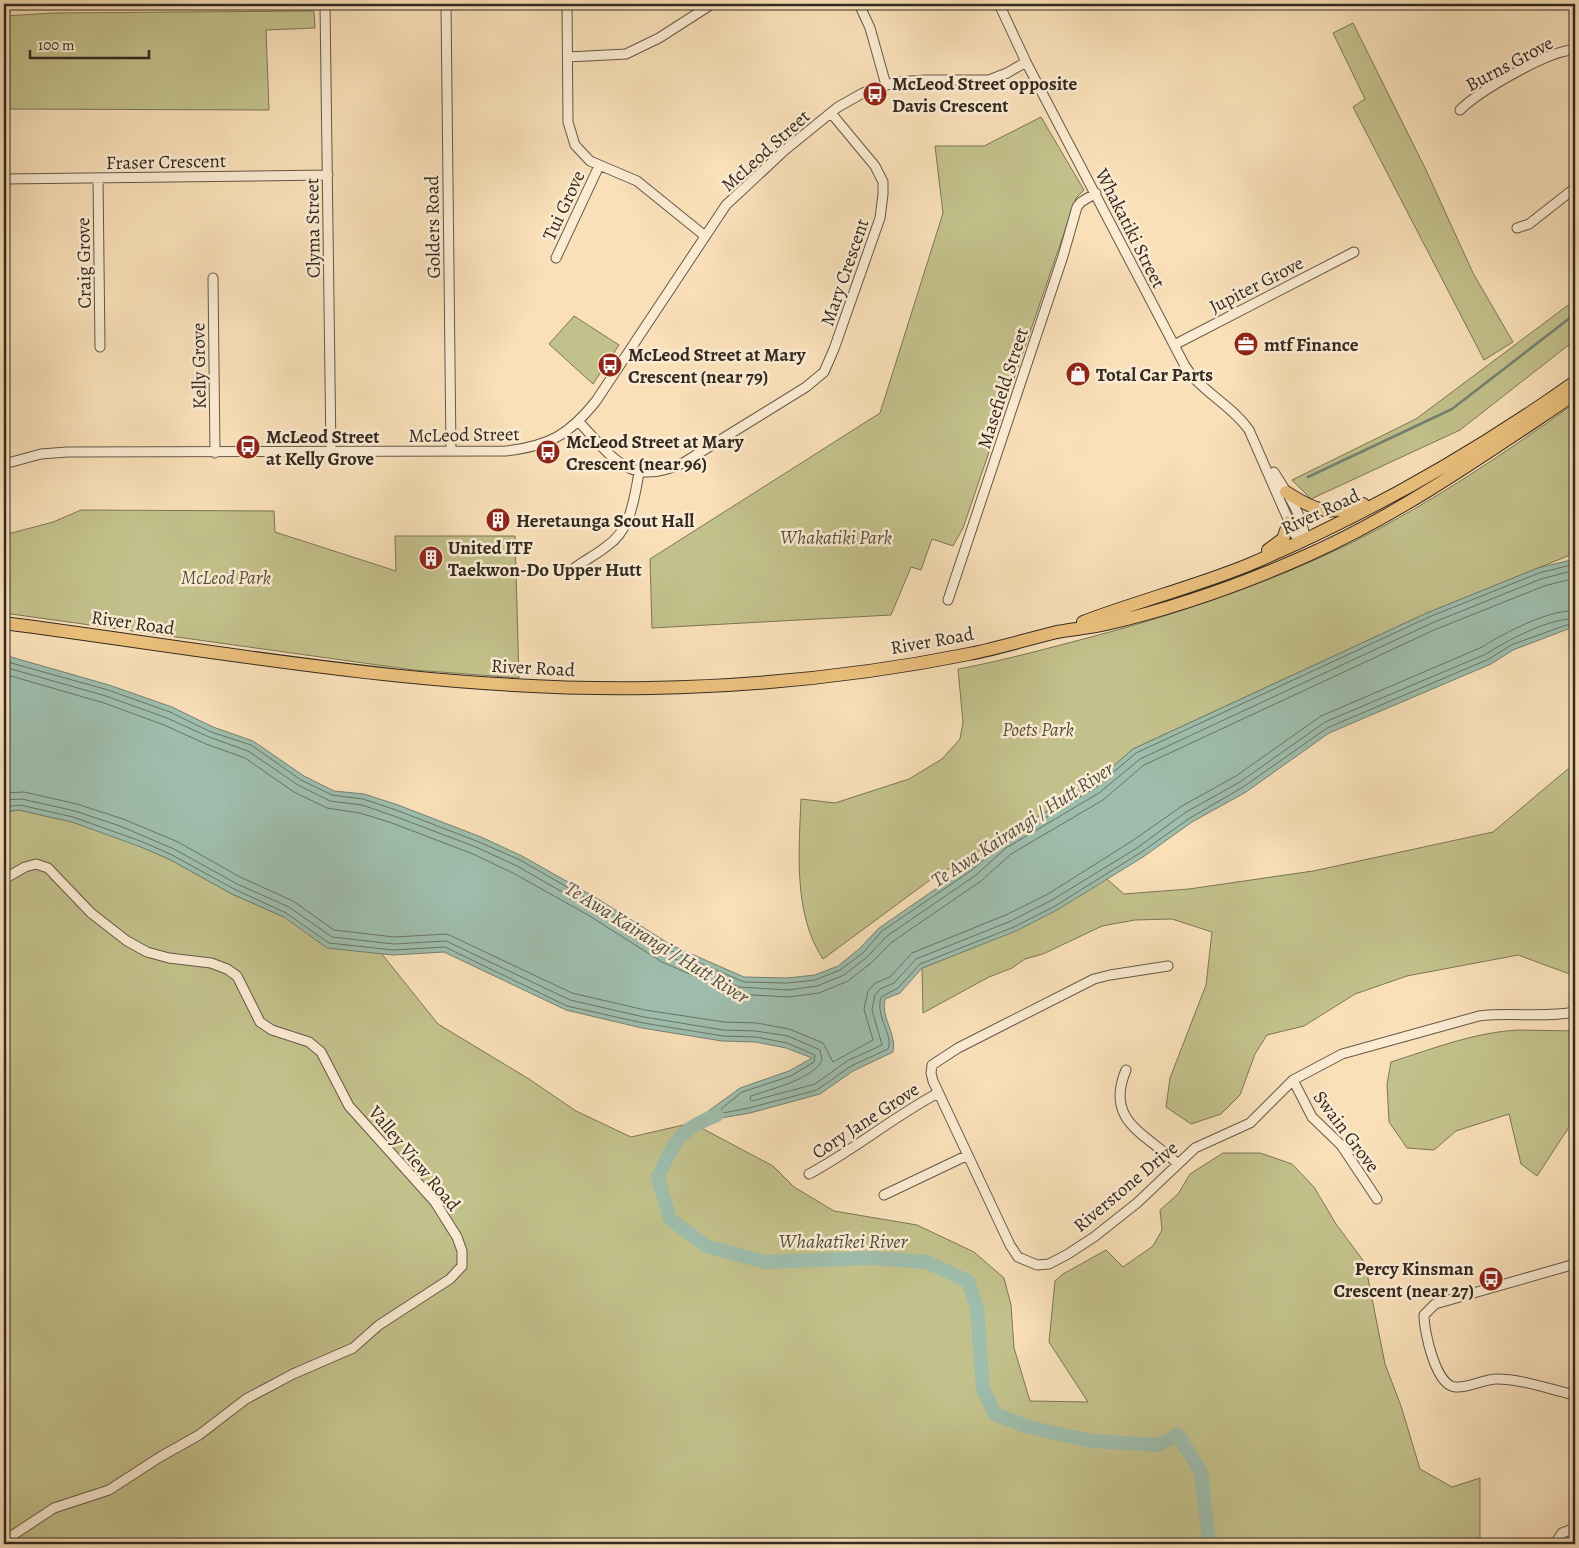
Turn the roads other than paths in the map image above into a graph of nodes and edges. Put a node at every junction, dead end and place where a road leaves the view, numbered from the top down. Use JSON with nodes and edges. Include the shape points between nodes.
{"nodes":[{"id":1,"x":325,"y":4,"type":"edge"},
{"id":2,"x":446,"y":4,"type":"edge"},
{"id":3,"x":567,"y":4,"type":"edge"},
{"id":4,"x":712,"y":4,"type":"edge"},
{"id":5,"x":859,"y":4,"type":"edge"},
{"id":6,"x":999,"y":4,"type":"edge"},
{"id":7,"x":1575,"y":50,"type":"edge"},
{"id":8,"x":568,"y":57,"type":"junction"},
{"id":9,"x":1026,"y":62,"type":"junction"},
{"id":10,"x":886,"y":85,"type":"junction"},
{"id":11,"x":1460,"y":110,"type":"dead end"},
{"id":12,"x":831,"y":113,"type":"junction"},
{"id":13,"x":599,"y":166,"type":"junction"},
{"id":14,"x":328,"y":176,"type":"junction"},
{"id":15,"x":98,"y":178,"type":"junction"},
{"id":16,"x":4,"y":179,"type":"edge"},
{"id":17,"x":1575,"y":188,"type":"edge"},
{"id":18,"x":1096,"y":193,"type":"junction"},
{"id":19,"x":1517,"y":228,"type":"dead end"},
{"id":20,"x":705,"y":236,"type":"junction"},
{"id":21,"x":1354,"y":252,"type":"dead end"},
{"id":22,"x":556,"y":258,"type":"dead end"},
{"id":23,"x":213,"y":278,"type":"dead end"},
{"id":24,"x":1174,"y":345,"type":"junction"},
{"id":25,"x":100,"y":347,"type":"dead end"},
{"id":26,"x":1575,"y":382,"type":"edge"},
{"id":27,"x":1575,"y":394,"type":"edge"},
{"id":28,"x":578,"y":422,"type":"junction"},
{"id":29,"x":1486,"y":440,"type":"junction"},
{"id":30,"x":1259,"y":448,"type":"junction"},
{"id":31,"x":451,"y":451,"type":"junction"},
{"id":32,"x":331,"y":452,"type":"junction"},
{"id":33,"x":215,"y":453,"type":"junction"},
{"id":34,"x":1483,"y":455,"type":"junction"},
{"id":35,"x":4,"y":464,"type":"edge"},
{"id":36,"x":639,"y":473,"type":"junction"},
{"id":37,"x":1286,"y":492,"type":"junction"},
{"id":38,"x":1289,"y":522,"type":"junction"},
{"id":39,"x":1305,"y":539,"type":"junction"},
{"id":40,"x":572,"y":570,"type":"dead end"},
{"id":41,"x":1186,"y":587,"type":"junction"},
{"id":42,"x":948,"y":600,"type":"dead end"},
{"id":43,"x":1157,"y":609,"type":"junction"},
{"id":44,"x":4,"y":623,"type":"edge"},
{"id":45,"x":1060,"y":632,"type":"junction"},
{"id":46,"x":4,"y":880,"type":"edge"},
{"id":47,"x":1168,"y":966,"type":"dead end"},
{"id":48,"x":1575,"y":1012,"type":"edge"},
{"id":49,"x":1126,"y":1070,"type":"dead end"},
{"id":50,"x":1293,"y":1080,"type":"junction"},
{"id":51,"x":938,"y":1093,"type":"junction"},
{"id":52,"x":968,"y":1155,"type":"junction"},
{"id":53,"x":1178,"y":1164,"type":"junction"},
{"id":54,"x":809,"y":1174,"type":"dead end"},
{"id":55,"x":884,"y":1195,"type":"dead end"},
{"id":56,"x":1377,"y":1199,"type":"dead end"},
{"id":57,"x":1575,"y":1264,"type":"edge"},
{"id":58,"x":1575,"y":1396,"type":"edge"},
{"id":59,"x":1575,"y":1528,"type":"edge"},
{"id":60,"x":4,"y":1542,"type":"edge"},
{"id":61,"x":1555,"y":1544,"type":"edge"}],
"edges":[{"from":1,"to":14,"type":"street","name":"Clyma Street"},
{"from":2,"to":31,"type":"street","name":"Golders Road"},
{"from":3,"to":8,"type":"street"},
{"from":4,"to":8,"type":"street","via":[[659,38],[626,54]]},
{"from":5,"to":10,"type":"street","via":[[870,28]]},
{"from":6,"to":9,"type":"street","name":"Whakatiki Street"},
{"from":7,"to":11,"type":"street","name":"Burns Grove","via":[[1556,53],[1496,84],[1470,99]]},
{"from":8,"to":13,"type":"street","via":[[570,133],[583,156]]},
{"from":9,"to":10,"type":"street","name":"McLeod Street","via":[[989,80],[925,80]]},
{"from":9,"to":18,"type":"street","name":"Whakatiki Street"},
{"from":10,"to":12,"type":"street","name":"McLeod Street","via":[[862,93]]},
{"from":12,"to":20,"type":"street","name":"McLeod Street","via":[[737,193]]},
{"from":12,"to":36,"type":"street","name":"Mary Crescent","via":[[875,166],[883,182],[884,194],[880,218],[828,365],[806,387],[683,463],[666,472]]},
{"from":13,"to":20,"type":"street","via":[[637,182]]},
{"from":13,"to":22,"type":"street","name":"Tui Grove"},
{"from":14,"to":15,"type":"street","name":"Fraser Crescent"},
{"from":14,"to":32,"type":"street","name":"Clyma Street"},
{"from":15,"to":16,"type":"street","name":"Fraser Crescent"},
{"from":15,"to":25,"type":"street","name":"Craig Grove"},
{"from":17,"to":19,"type":"street","via":[[1529,224]]},
{"from":18,"to":24,"type":"street","name":"Whakatiki Street"},
{"from":18,"to":42,"type":"street","name":"Masefield Street","via":[[1077,208]]},
{"from":20,"to":28,"type":"street","name":"McLeod Street","via":[[596,401]]},
{"from":21,"to":24,"type":"street","name":"Jupiter Grove"},
{"from":23,"to":33,"type":"street","name":"Kelly Grove"},
{"from":24,"to":30,"type":"street","name":"Whakatiki Street","via":[[1193,378],[1239,415]]},
{"from":26,"to":29,"type":"highway","name":"River Road"},
{"from":27,"to":34,"type":"highway","name":"River Road"},
{"from":28,"to":31,"type":"street","name":"McLeod Street","via":[[557,438],[536,447],[506,451]]},
{"from":28,"to":36,"type":"street","via":[[615,460]]},
{"from":29,"to":37,"type":"highway","via":[[1348,509],[1318,510]]},
{"from":29,"to":39,"type":"highway","name":"River Road","via":[[1404,490]]},
{"from":30,"to":37,"type":"street","name":"Whakatiki Street"},
{"from":30,"to":38,"type":"street","name":"Whakatiki Street"},
{"from":31,"to":32,"type":"street","name":"McLeod Street"},
{"from":32,"to":33,"type":"street","name":"McLeod Street"},
{"from":33,"to":35,"type":"street","name":"McLeod Street","via":[[67,452],[41,454]]},
{"from":34,"to":39,"type":"highway","via":[[1323,539]]},
{"from":34,"to":43,"type":"highway","name":"River Road","via":[[1408,504],[1310,554],[1187,602]]},
{"from":36,"to":40,"type":"street","via":[[631,511],[618,536],[609,546]]},
{"from":37,"to":39,"type":"street","name":"Whakatiki Street"},
{"from":38,"to":39,"type":"street","name":"Whakatiki Street","via":[[1295,534]]},
{"from":38,"to":41,"type":"highway","via":[[1283,539],[1277,545]]},
{"from":39,"to":41,"type":"highway","name":"River Road","via":[[1240,568]]},
{"from":39,"to":43,"type":"highway","via":[[1302,547],[1294,553]]},
{"from":41,"to":45,"type":"highway","name":"River Road"},
{"from":43,"to":45,"type":"highway","name":"River Road"},
{"from":44,"to":45,"type":"highway","name":"River Road","via":[[424,678],[610,688],[688,687],[831,675],[972,653]]},
{"from":46,"to":60,"type":"street","name":"Valley View Road","via":[[25,866],[36,864],[48,868],[91,913],[147,952],[211,964],[237,976],[260,1022],[272,1030],[310,1042],[321,1052],[349,1106],[435,1202],[457,1237],[462,1266],[450,1279],[379,1325],[353,1348],[293,1374],[246,1400],[199,1435],[110,1490],[54,1508]]},
{"from":47,"to":51,"type":"street","name":"Riverstone Drive","via":[[1094,979],[943,1056],[931,1069]]},
{"from":48,"to":50,"type":"street","name":"Riverstone Drive","via":[[1479,1016],[1342,1054]]},
{"from":49,"to":53,"type":"street","via":[[1120,1096],[1126,1120]]},
{"from":50,"to":53,"type":"street","name":"Riverstone Drive","via":[[1250,1123],[1203,1143]]},
{"from":50,"to":56,"type":"street","name":"Swain Grove","via":[[1312,1117],[1341,1145]]},
{"from":51,"to":52,"type":"street","name":"Riverstone Drive"},
{"from":51,"to":54,"type":"street","name":"Cory Jane Grove","via":[[893,1120],[846,1155]]},
{"from":52,"to":53,"type":"street","name":"Riverstone Drive","via":[[1014,1252],[1040,1266],[1058,1260],[1094,1237]]},
{"from":52,"to":55,"type":"street"},
{"from":57,"to":58,"type":"street","via":[[1434,1304],[1424,1315],[1424,1328],[1439,1375],[1453,1388],[1495,1379]]},
{"from":59,"to":61,"type":"street","via":[[1562,1533]]}]}
